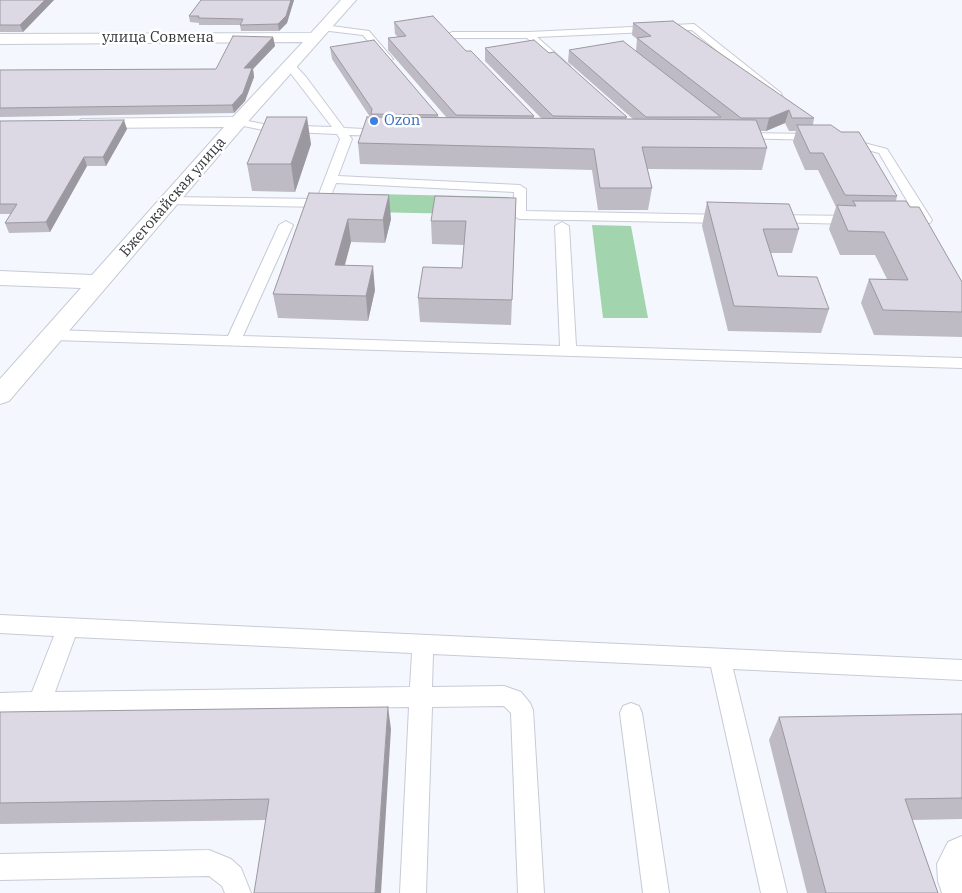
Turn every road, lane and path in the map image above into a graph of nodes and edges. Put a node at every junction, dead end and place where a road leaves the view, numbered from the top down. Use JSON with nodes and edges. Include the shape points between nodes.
{"nodes":[{"id":1,"x":349,"y":0,"type":"edge"},
{"id":2,"x":604,"y":31,"type":"junction"},
{"id":3,"x":320,"y":32,"type":"junction"},
{"id":4,"x":529,"y":35,"type":"junction"},
{"id":5,"x":0,"y":39,"type":"edge"},
{"id":6,"x":619,"y":44,"type":"edge"},
{"id":7,"x":466,"y":50,"type":"edge"},
{"id":8,"x":290,"y":66,"type":"junction"},
{"id":9,"x":396,"y":68,"type":"edge"},
{"id":10,"x":571,"y":73,"type":"edge"},
{"id":11,"x":784,"y":101,"type":"edge"},
{"id":12,"x":238,"y":122,"type":"junction"},
{"id":13,"x":70,"y":123,"type":"edge"},
{"id":14,"x":814,"y":125,"type":"edge"},
{"id":15,"x":340,"y":132,"type":"junction"},
{"id":16,"x":396,"y":133,"type":"edge"},
{"id":17,"x":729,"y":134,"type":"edge"},
{"id":18,"x":829,"y":137,"type":"junction"},
{"id":19,"x":331,"y":179,"type":"junction"},
{"id":20,"x":171,"y":201,"type":"junction"},
{"id":21,"x":736,"y":219,"type":"edge"},
{"id":22,"x":756,"y":219,"type":"edge"},
{"id":23,"x":865,"y":220,"type":"edge"},
{"id":24,"x":905,"y":220,"type":"edge"},
{"id":25,"x":286,"y":225,"type":"dead end"},
{"id":26,"x":562,"y":226,"type":"dead end"},
{"id":27,"x":0,"y":278,"type":"edge"},
{"id":28,"x":99,"y":282,"type":"junction"},
{"id":29,"x":53,"y":335,"type":"junction"},
{"id":30,"x":233,"y":341,"type":"junction"},
{"id":31,"x":568,"y":351,"type":"junction"},
{"id":32,"x":962,"y":363,"type":"edge"},
{"id":33,"x":0,"y":395,"type":"edge"},
{"id":34,"x":0,"y":624,"type":"edge"},
{"id":35,"x":68,"y":627,"type":"junction"},
{"id":36,"x":423,"y":644,"type":"junction"},
{"id":37,"x":720,"y":658,"type":"junction"},
{"id":38,"x":962,"y":670,"type":"edge"},
{"id":39,"x":421,"y":697,"type":"junction"},
{"id":40,"x":40,"y":702,"type":"junction"},
{"id":41,"x":0,"y":703,"type":"edge"},
{"id":42,"x":631,"y":713,"type":"dead end"},
{"id":43,"x":962,"y":849,"type":"edge"},
{"id":44,"x":0,"y":867,"type":"edge"},
{"id":45,"x":238,"y":893,"type":"edge"},
{"id":46,"x":413,"y":893,"type":"edge"},
{"id":47,"x":531,"y":893,"type":"edge"},
{"id":48,"x":656,"y":893,"type":"edge"},
{"id":49,"x":774,"y":893,"type":"edge"},
{"id":50,"x":955,"y":893,"type":"edge"}],
"edges":[{"from":1,"to":3,"type":"street","name":"Бжегокайская улица"},
{"from":2,"to":4,"type":"lane"},
{"from":2,"to":6,"type":"lane"},
{"from":2,"to":11,"type":"lane","via":[[694,28]]},
{"from":3,"to":5,"type":"street","name":"улица Совмена"},
{"from":3,"to":8,"type":"street","name":"Бжегокайская улица"},
{"from":3,"to":9,"type":"lane","via":[[366,33]]},
{"from":4,"to":7,"type":"lane","via":[[452,36]]},
{"from":4,"to":10,"type":"lane"},
{"from":8,"to":12,"type":"street","name":"Бжегокайская улица"},
{"from":8,"to":15,"type":"lane"},
{"from":12,"to":13,"type":"street"},
{"from":12,"to":15,"type":"lane","via":[[268,128]]},
{"from":12,"to":20,"type":"street","name":"Бжегокайская улица"},
{"from":14,"to":18,"type":"lane"},
{"from":15,"to":16,"type":"lane"},
{"from":15,"to":19,"type":"lane","via":[[346,139]]},
{"from":17,"to":18,"type":"lane"},
{"from":18,"to":24,"type":"lane","via":[[882,151],[925,220]]},
{"from":19,"to":20,"type":"lane","via":[[322,203]]},
{"from":19,"to":21,"type":"lane","via":[[520,189],[518,215]]},
{"from":20,"to":28,"type":"street","name":"Бжегокайская улица"},
{"from":22,"to":23,"type":"lane"},
{"from":25,"to":30,"type":"lane"},
{"from":26,"to":31,"type":"lane"},
{"from":27,"to":28,"type":"street"},
{"from":28,"to":29,"type":"street","name":"Бжегокайская улица"},
{"from":29,"to":30,"type":"lane"},
{"from":29,"to":33,"type":"street","name":"Бжегокайская улица"},
{"from":30,"to":31,"type":"lane"},
{"from":31,"to":32,"type":"lane"},
{"from":34,"to":35,"type":"lane"},
{"from":35,"to":36,"type":"lane"},
{"from":35,"to":40,"type":"lane"},
{"from":36,"to":37,"type":"lane"},
{"from":36,"to":39,"type":"lane"},
{"from":37,"to":38,"type":"lane"},
{"from":37,"to":49,"type":"lane"},
{"from":39,"to":40,"type":"lane"},
{"from":39,"to":46,"type":"lane"},
{"from":39,"to":47,"type":"lane","via":[[504,696],[513,699],[522,710]]},
{"from":40,"to":41,"type":"lane"},
{"from":42,"to":48,"type":"lane"},
{"from":43,"to":50,"type":"lane","via":[[957,851],[950,864],[950,881]]},
{"from":44,"to":45,"type":"lane","via":[[208,863],[222,868],[232,877]]}]}
